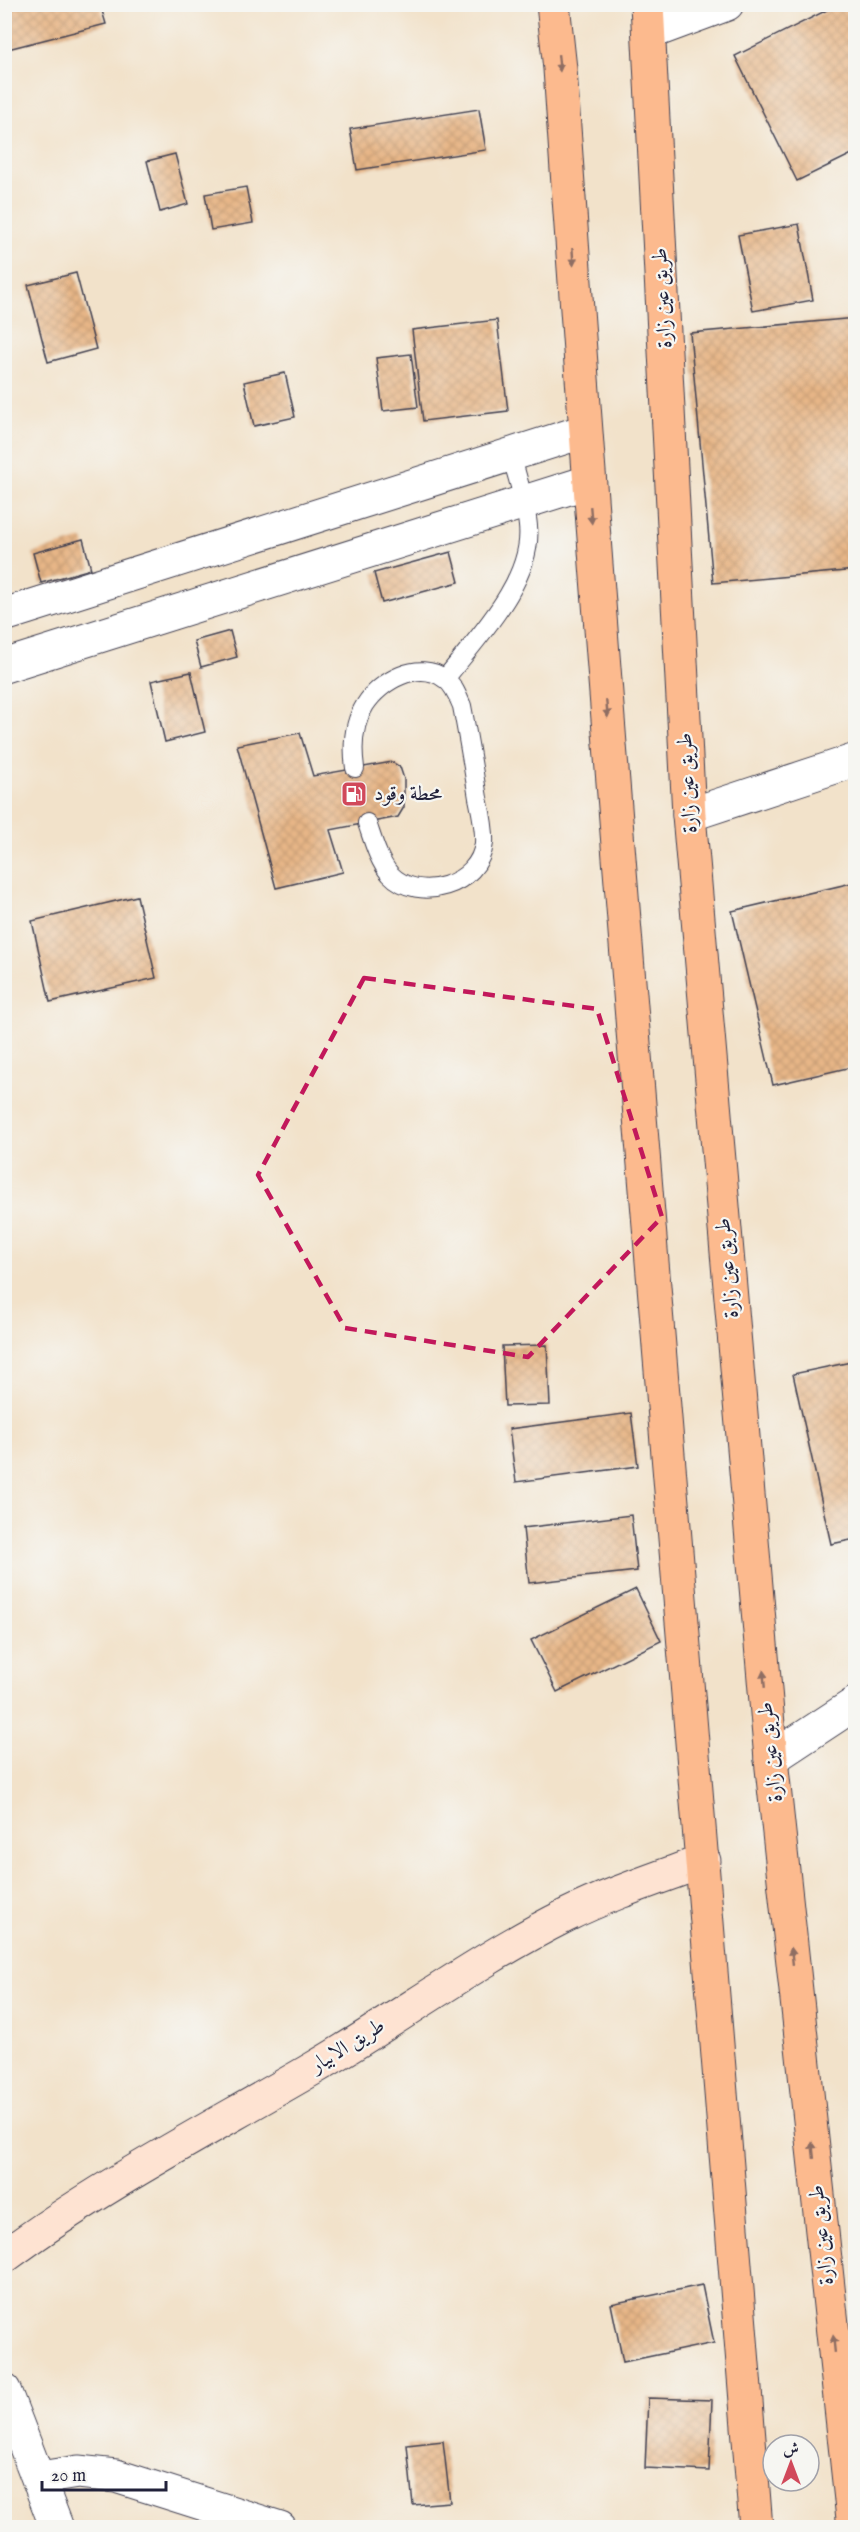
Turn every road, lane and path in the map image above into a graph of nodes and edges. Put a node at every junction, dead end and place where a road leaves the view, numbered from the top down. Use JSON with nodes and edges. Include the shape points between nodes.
{"nodes":[{"id":1,"x":553,"y":4,"type":"edge"},
{"id":2,"x":727,"y":4,"type":"edge"},
{"id":3,"x":648,"y":19,"type":"edge"},
{"id":4,"x":585,"y":431,"type":"junction"},
{"id":5,"x":511,"y":454,"type":"junction"},
{"id":6,"x":588,"y":482,"type":"junction"},
{"id":7,"x":524,"y":502,"type":"junction"},
{"id":8,"x":4,"y":615,"type":"edge"},
{"id":9,"x":4,"y":666,"type":"edge"},
{"id":10,"x":446,"y":679,"type":"junction"},
{"id":11,"x":855,"y":760,"type":"edge"},
{"id":12,"x":355,"y":768,"type":"dead end"},
{"id":13,"x":689,"y":815,"type":"junction"},
{"id":14,"x":367,"y":823,"type":"dead end"},
{"id":15,"x":855,"y":1703,"type":"edge"},
{"id":16,"x":771,"y":1759,"type":"junction"},
{"id":17,"x":704,"y":1861,"type":"junction"},
{"id":18,"x":4,"y":2256,"type":"edge"},
{"id":19,"x":4,"y":2390,"type":"edge"},
{"id":20,"x":851,"y":2463,"type":"edge"},
{"id":21,"x":40,"y":2478,"type":"junction"},
{"id":22,"x":57,"y":2528,"type":"edge"},
{"id":23,"x":280,"y":2528,"type":"edge"},
{"id":24,"x":756,"y":2528,"type":"edge"},
{"id":25,"x":854,"y":2528,"type":"edge"}],
"edges":[{"from":1,"to":4,"type":"main road","one_way":true},
{"from":2,"to":3,"type":"street"},
{"from":3,"to":13,"type":"main road","name":"طريق عين زارة"},
{"from":4,"to":5,"type":"street"},
{"from":4,"to":6,"type":"main road"},
{"from":5,"to":7,"type":"lane"},
{"from":5,"to":8,"type":"street"},
{"from":6,"to":7,"type":"street"},
{"from":6,"to":17,"type":"main road","one_way":true},
{"from":7,"to":9,"type":"street"},
{"from":7,"to":10,"type":"lane","via":[[528,529],[522,568],[504,600]]},
{"from":10,"to":12,"type":"lane","via":[[429,672],[410,672],[378,689],[364,706],[356,726],[352,747]]},
{"from":10,"to":14,"type":"lane","via":[[462,706],[483,830],[481,856],[465,877],[453,884],[420,888],[404,884],[390,874]]},
{"from":11,"to":13,"type":"street"},
{"from":16,"to":13,"type":"main road","name":"طريق عين زارة","one_way":true},
{"from":15,"to":16,"type":"street"},
{"from":20,"to":16,"type":"main road","name":"طريق عين زارة","one_way":true},
{"from":17,"to":18,"type":"main road","name":"طريق الابيار","via":[[566,1915],[527,1937],[81,2205]]},
{"from":17,"to":24,"type":"main road"},
{"from":19,"to":21,"type":"street"},
{"from":20,"to":25,"type":"main road","name":"طريق عين زارة"},
{"from":21,"to":22,"type":"street"},
{"from":21,"to":23,"type":"street","via":[[78,2472],[116,2476]]}]}
